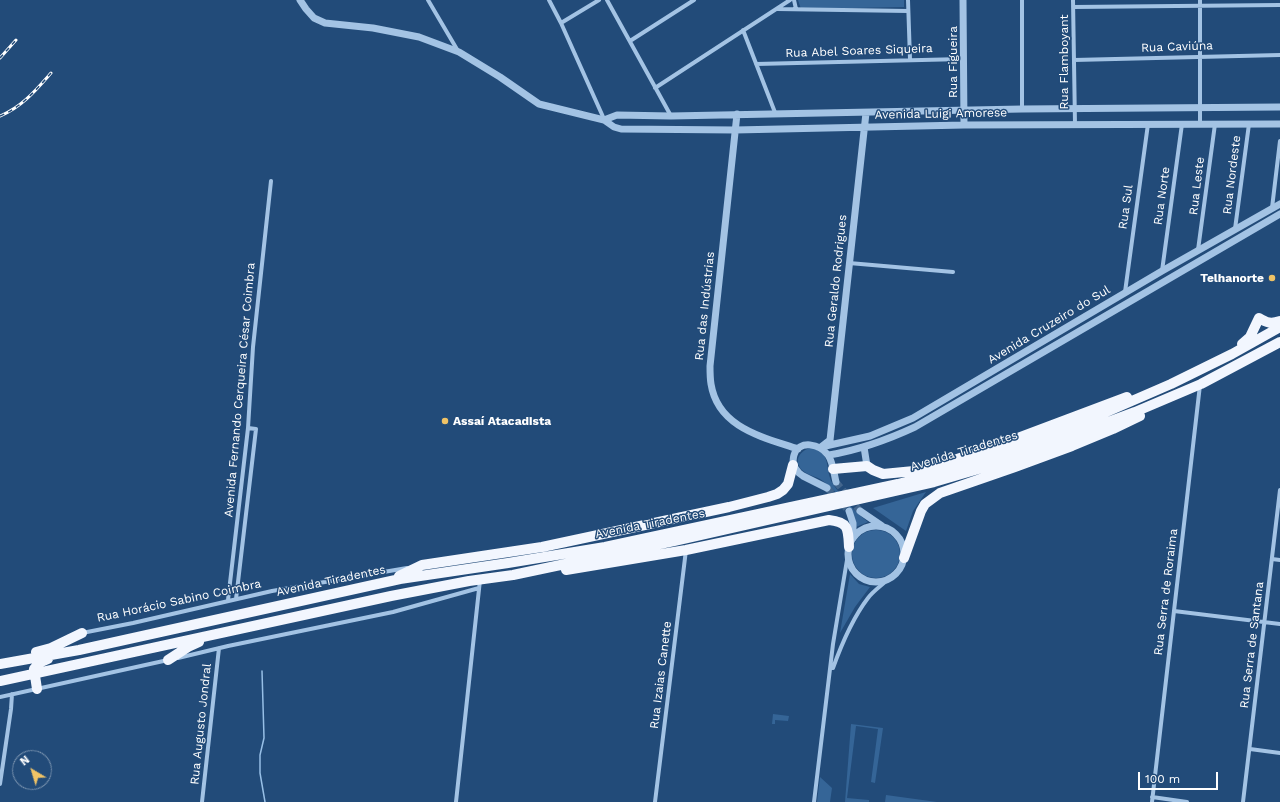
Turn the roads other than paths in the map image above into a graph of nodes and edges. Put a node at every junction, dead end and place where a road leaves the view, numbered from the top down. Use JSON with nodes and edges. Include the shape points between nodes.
{"nodes":[{"id":1,"x":300,"y":0,"type":"edge"},
{"id":2,"x":428,"y":0,"type":"edge"},
{"id":3,"x":549,"y":0,"type":"edge"},
{"id":4,"x":599,"y":0,"type":"edge"},
{"id":5,"x":607,"y":0,"type":"edge"},
{"id":6,"x":694,"y":0,"type":"edge"},
{"id":7,"x":790,"y":0,"type":"edge"},
{"id":8,"x":794,"y":0,"type":"edge"},
{"id":9,"x":908,"y":0,"type":"edge"},
{"id":10,"x":963,"y":0,"type":"edge"},
{"id":11,"x":1022,"y":0,"type":"edge"},
{"id":12,"x":1073,"y":0,"type":"edge"},
{"id":13,"x":1200,"y":0,"type":"edge"},
{"id":14,"x":1280,"y":5,"type":"edge"},
{"id":15,"x":1200,"y":6,"type":"junction"},
{"id":16,"x":1074,"y":7,"type":"junction"},
{"id":17,"x":777,"y":9,"type":"junction"},
{"id":18,"x":796,"y":9,"type":"junction"},
{"id":19,"x":908,"y":11,"type":"junction"},
{"id":20,"x":561,"y":23,"type":"junction"},
{"id":21,"x":743,"y":30,"type":"junction"},
{"id":22,"x":630,"y":41,"type":"junction"},
{"id":23,"x":459,"y":52,"type":"junction"},
{"id":24,"x":1280,"y":55,"type":"edge"},
{"id":25,"x":1200,"y":56,"type":"junction"},
{"id":26,"x":910,"y":59,"type":"junction"},
{"id":27,"x":963,"y":59,"type":"junction"},
{"id":28,"x":1074,"y":60,"type":"junction"},
{"id":29,"x":756,"y":64,"type":"junction"},
{"id":30,"x":655,"y":88,"type":"junction"},
{"id":31,"x":1199,"y":107,"type":"junction"},
{"id":32,"x":1280,"y":107,"type":"edge"},
{"id":33,"x":1022,"y":109,"type":"junction"},
{"id":34,"x":1074,"y":109,"type":"junction"},
{"id":35,"x":964,"y":110,"type":"junction"},
{"id":36,"x":866,"y":113,"type":"junction"},
{"id":37,"x":737,"y":114,"type":"junction"},
{"id":38,"x":776,"y":115,"type":"junction"},
{"id":39,"x":671,"y":116,"type":"junction"},
{"id":40,"x":604,"y":120,"type":"junction"},
{"id":41,"x":964,"y":124,"type":"junction"},
{"id":42,"x":1075,"y":124,"type":"junction"},
{"id":43,"x":1148,"y":124,"type":"junction"},
{"id":44,"x":1182,"y":124,"type":"junction"},
{"id":45,"x":1215,"y":124,"type":"junction"},
{"id":46,"x":1249,"y":124,"type":"junction"},
{"id":47,"x":1280,"y":124,"type":"edge"},
{"id":48,"x":1200,"y":125,"type":"junction"},
{"id":49,"x":864,"y":126,"type":"junction"},
{"id":50,"x":735,"y":130,"type":"junction"},
{"id":51,"x":1280,"y":141,"type":"edge"},
{"id":52,"x":272,"y":181,"type":"dead end"},
{"id":53,"x":1280,"y":204,"type":"edge"},
{"id":54,"x":1272,"y":208,"type":"junction"},
{"id":55,"x":1280,"y":214,"type":"edge"},
{"id":56,"x":1235,"y":229,"type":"junction"},
{"id":57,"x":1198,"y":250,"type":"junction"},
{"id":58,"x":849,"y":263,"type":"junction"},
{"id":59,"x":1162,"y":271,"type":"junction"},
{"id":60,"x":953,"y":272,"type":"dead end"},
{"id":61,"x":1125,"y":293,"type":"junction"},
{"id":62,"x":1280,"y":321,"type":"edge"},
{"id":63,"x":1280,"y":327,"type":"edge"},
{"id":64,"x":1280,"y":342,"type":"edge"},
{"id":65,"x":1232,"y":354,"type":"junction"},
{"id":66,"x":1172,"y":384,"type":"junction"},
{"id":67,"x":1201,"y":384,"type":"junction"},
{"id":68,"x":1179,"y":393,"type":"junction"},
{"id":69,"x":919,"y":414,"type":"junction"},
{"id":70,"x":919,"y":425,"type":"junction"},
{"id":71,"x":248,"y":428,"type":"junction"},
{"id":72,"x":864,"y":447,"type":"junction"},
{"id":73,"x":821,"y":448,"type":"junction"},
{"id":74,"x":798,"y":449,"type":"junction"},
{"id":75,"x":828,"y":455,"type":"junction"},
{"id":76,"x":793,"y":465,"type":"junction"},
{"id":77,"x":867,"y":466,"type":"junction"},
{"id":78,"x":833,"y":469,"type":"junction"},
{"id":79,"x":836,"y":482,"type":"tunnel mouth"},
{"id":80,"x":827,"y":488,"type":"tunnel mouth"},
{"id":81,"x":1280,"y":490,"type":"edge"},
{"id":82,"x":1280,"y":497,"type":"edge"},
{"id":83,"x":849,"y":511,"type":"tunnel mouth"},
{"id":84,"x":860,"y":511,"type":"tunnel mouth"},
{"id":85,"x":882,"y":526,"type":"junction"},
{"id":86,"x":850,"y":546,"type":"junction"},
{"id":87,"x":542,"y":547,"type":"junction"},
{"id":88,"x":604,"y":547,"type":"junction"},
{"id":89,"x":686,"y":550,"type":"junction"},
{"id":90,"x":904,"y":558,"type":"junction"},
{"id":91,"x":1272,"y":559,"type":"junction"},
{"id":92,"x":1280,"y":560,"type":"edge"},
{"id":93,"x":422,"y":565,"type":"junction"},
{"id":94,"x":513,"y":574,"type":"junction"},
{"id":95,"x":886,"y":580,"type":"junction"},
{"id":96,"x":381,"y":584,"type":"junction"},
{"id":97,"x":480,"y":584,"type":"junction"},
{"id":98,"x":236,"y":599,"type":"junction"},
{"id":99,"x":228,"y":600,"type":"junction"},
{"id":100,"x":1174,"y":611,"type":"junction"},
{"id":101,"x":1264,"y":622,"type":"junction"},
{"id":102,"x":1280,"y":624,"type":"edge"},
{"id":103,"x":235,"y":630,"type":"junction"},
{"id":104,"x":82,"y":633,"type":"joint"},
{"id":105,"x":219,"y":648,"type":"junction"},
{"id":106,"x":79,"y":650,"type":"junction"},
{"id":107,"x":168,"y":660,"type":"junction"},
{"id":108,"x":0,"y":664,"type":"edge"},
{"id":109,"x":34,"y":673,"type":"junction"},
{"id":110,"x":830,"y":674,"type":"junction"},
{"id":111,"x":0,"y":681,"type":"edge"},
{"id":112,"x":37,"y":689,"type":"junction"},
{"id":113,"x":12,"y":694,"type":"junction"},
{"id":114,"x":0,"y":697,"type":"edge"},
{"id":115,"x":1250,"y":749,"type":"junction"},
{"id":116,"x":1280,"y":753,"type":"edge"},
{"id":117,"x":0,"y":784,"type":"edge"},
{"id":118,"x":1152,"y":797,"type":"junction"},
{"id":119,"x":202,"y":802,"type":"edge"},
{"id":120,"x":456,"y":802,"type":"edge"},
{"id":121,"x":655,"y":802,"type":"edge"},
{"id":122,"x":814,"y":802,"type":"edge"},
{"id":123,"x":1152,"y":802,"type":"edge"},
{"id":124,"x":1187,"y":802,"type":"edge"},
{"id":125,"x":1243,"y":802,"type":"edge"}],
"edges":[{"from":1,"to":23,"type":"street","name":"Avenida Luigi Amorese","via":[[314,18],[325,23],[373,28],[420,37]]},
{"from":2,"to":23,"type":"street"},
{"from":3,"to":20,"type":"street"},
{"from":4,"to":20,"type":"street"},
{"from":5,"to":22,"type":"street"},
{"from":6,"to":22,"type":"street"},
{"from":7,"to":17,"type":"street"},
{"from":8,"to":18,"type":"street"},
{"from":9,"to":19,"type":"street"},
{"from":10,"to":27,"type":"street","name":"Rua Figueira"},
{"from":11,"to":33,"type":"street"},
{"from":12,"to":16,"type":"street","name":"Rua Flamboyant"},
{"from":13,"to":15,"type":"street"},
{"from":14,"to":15,"type":"street"},
{"from":15,"to":16,"type":"street"},
{"from":15,"to":25,"type":"street"},
{"from":16,"to":28,"type":"street","name":"Rua Flamboyant"},
{"from":17,"to":18,"type":"street"},
{"from":17,"to":21,"type":"street"},
{"from":18,"to":19,"type":"street"},
{"from":19,"to":26,"type":"street"},
{"from":20,"to":40,"type":"street"},
{"from":21,"to":29,"type":"street"},
{"from":21,"to":30,"type":"street"},
{"from":22,"to":30,"type":"street"},
{"from":23,"to":40,"type":"street","name":"Avenida Luigi Amorese","via":[[500,76],[539,104]]},
{"from":24,"to":25,"type":"street","name":"Rua Caviúna"},
{"from":25,"to":28,"type":"street","name":"Rua Caviúna"},
{"from":25,"to":31,"type":"street"},
{"from":26,"to":27,"type":"street","name":"Rua Abel Soares Siqueira"},
{"from":26,"to":29,"type":"street","name":"Rua Abel Soares Siqueira"},
{"from":27,"to":35,"type":"street","name":"Rua Figueira"},
{"from":28,"to":34,"type":"street","name":"Rua Flamboyant"},
{"from":29,"to":38,"type":"street"},
{"from":30,"to":39,"type":"street"},
{"from":31,"to":32,"type":"street","name":"Avenida Luigi Amorese"},
{"from":31,"to":34,"type":"street","name":"Avenida Luigi Amorese"},
{"from":31,"to":48,"type":"street"},
{"from":33,"to":34,"type":"street","name":"Avenida Luigi Amorese"},
{"from":33,"to":35,"type":"street","name":"Avenida Luigi Amorese"},
{"from":34,"to":42,"type":"street","name":"Rua Flamboyant"},
{"from":35,"to":36,"type":"street","name":"Avenida Luigi Amorese"},
{"from":35,"to":41,"type":"street","name":"Rua Figueira"},
{"from":36,"to":38,"type":"street","name":"Avenida Luigi Amorese"},
{"from":36,"to":49,"type":"street","name":"Rua Geraldo Rodrigues"},
{"from":37,"to":38,"type":"street","name":"Avenida Luigi Amorese"},
{"from":37,"to":39,"type":"street","name":"Avenida Luigi Amorese"},
{"from":37,"to":50,"type":"street","name":"Rua das Indústrias"},
{"from":39,"to":40,"type":"street","name":"Avenida Luigi Amorese","via":[[617,115]]},
{"from":40,"to":50,"type":"street","name":"Avenida Luigi Amorese","via":[[621,129]]},
{"from":41,"to":42,"type":"street","name":"Avenida Luigi Amorese"},
{"from":41,"to":49,"type":"street","name":"Avenida Luigi Amorese"},
{"from":42,"to":43,"type":"street","name":"Avenida Luigi Amorese"},
{"from":43,"to":44,"type":"street","name":"Avenida Luigi Amorese"},
{"from":43,"to":61,"type":"street","name":"Rua Sul"},
{"from":44,"to":48,"type":"street","name":"Avenida Luigi Amorese"},
{"from":44,"to":59,"type":"street","name":"Rua Norte"},
{"from":45,"to":46,"type":"street","name":"Avenida Luigi Amorese"},
{"from":45,"to":48,"type":"street","name":"Avenida Luigi Amorese"},
{"from":45,"to":57,"type":"street","name":"Rua Leste"},
{"from":46,"to":47,"type":"street","name":"Avenida Luigi Amorese"},
{"from":46,"to":56,"type":"street","name":"Rua Nordeste"},
{"from":49,"to":50,"type":"street","name":"Avenida Luigi Amorese"},
{"from":49,"to":58,"type":"street","name":"Rua Geraldo Rodrigues"},
{"from":50,"to":74,"type":"street","name":"Rua das Indústrias","via":[[710,366],[711,385],[720,407],[738,426]]},
{"from":51,"to":54,"type":"street"},
{"from":52,"to":71,"type":"street","name":"Avenida Fernando Cerqueira César Coimbra","via":[[253,347]]},
{"from":53,"to":54,"type":"street","name":"Avenida Cruzeiro do Sul"},
{"from":54,"to":56,"type":"street","name":"Avenida Cruzeiro do Sul"},
{"from":55,"to":70,"type":"street","name":"Avenida Cruzeiro do Sul"},
{"from":56,"to":57,"type":"street","name":"Avenida Cruzeiro do Sul"},
{"from":57,"to":59,"type":"street","name":"Avenida Cruzeiro do Sul"},
{"from":58,"to":60,"type":"street"},
{"from":58,"to":73,"type":"street","name":"Rua Geraldo Rodrigues","via":[[830,440]]},
{"from":59,"to":61,"type":"street","name":"Avenida Cruzeiro do Sul"},
{"from":61,"to":69,"type":"street","name":"Avenida Cruzeiro do Sul"},
{"from":62,"to":65,"type":"highway","via":[[1266,323],[1259,318],[1250,336]]},
{"from":63,"to":65,"type":"highway","name":"Avenida Tiradentes"},
{"from":64,"to":67,"type":"highway","name":"Avenida Tiradentes"},
{"from":65,"to":66,"type":"highway","name":"Avenida Tiradentes"},
{"from":66,"to":77,"type":"highway","via":[[1124,398],[994,447],[914,471],[883,474]]},
{"from":66,"to":88,"type":"highway","name":"Avenida Tiradentes","via":[[1038,440],[955,469],[828,500]]},
{"from":67,"to":68,"type":"highway","name":"Avenida Tiradentes"},
{"from":67,"to":100,"type":"street","name":"Rua Serra de Roraima"},
{"from":68,"to":90,"type":"highway","via":[[1156,408],[1113,429],[940,493],[920,511]]},
{"from":68,"to":94,"type":"highway","name":"Avenida Tiradentes","via":[[999,463],[934,482]]},
{"from":69,"to":70,"type":"street"},
{"from":69,"to":73,"type":"street","name":"Avenida Cruzeiro do Sul","via":[[870,436]]},
{"from":70,"to":72,"type":"street","name":"Avenida Cruzeiro do Sul"},
{"from":71,"to":98,"type":"street","via":[[256,429]]},
{"from":71,"to":99,"type":"street","name":"Avenida Fernando Cerqueira César Coimbra"},
{"from":72,"to":75,"type":"street","name":"Avenida Cruzeiro do Sul"},
{"from":72,"to":77,"type":"street"},
{"from":73,"to":74,"type":"street","name":"Avenida Cruzeiro do Sul","via":[[810,444]]},
{"from":73,"to":75,"type":"street"},
{"from":74,"to":76,"type":"street","via":[[794,455]]},
{"from":75,"to":78,"type":"street"},
{"from":76,"to":80,"type":"street","via":[[803,476]]},
{"from":76,"to":87,"type":"highway","via":[[788,484],[777,494],[768,497]]},
{"from":77,"to":78,"type":"highway"},
{"from":78,"to":79,"type":"street"},
{"from":81,"to":82,"type":"street","name":"Rua Serra de Santana"},
{"from":82,"to":91,"type":"street","name":"Rua Serra de Santana"},
{"from":83,"to":86,"type":"street","via":[[853,523]]},
{"from":84,"to":85,"type":"street"},
{"from":85,"to":86,"type":"street","via":[[860,530]]},
{"from":85,"to":90,"type":"street","via":[[892,530],[900,538]]},
{"from":86,"to":89,"type":"highway","via":[[845,527],[839,521],[829,520]]},
{"from":86,"to":95,"type":"street","via":[[850,565],[856,574],[865,580]]},
{"from":86,"to":110,"type":"street"},
{"from":87,"to":88,"type":"highway"},
{"from":87,"to":93,"type":"highway"},
{"from":88,"to":96,"type":"highway","name":"Avenida Tiradentes"},
{"from":89,"to":94,"type":"highway","via":[[552,572]]},
{"from":89,"to":121,"type":"street","name":"Rua Izaias Canette"},
{"from":90,"to":95,"type":"street","via":[[898,571]]},
{"from":91,"to":92,"type":"street"},
{"from":91,"to":101,"type":"street","name":"Rua Serra de Santana"},
{"from":93,"to":96,"type":"highway"},
{"from":93,"to":98,"type":"street","name":"Rua Horácio Sabino Coimbra"},
{"from":94,"to":97,"type":"highway","name":"Avenida Tiradentes"},
{"from":95,"to":110,"type":"street","via":[[869,596],[855,617]]},
{"from":96,"to":106,"type":"highway","name":"Avenida Tiradentes"},
{"from":97,"to":103,"type":"highway","name":"Avenida Tiradentes","via":[[391,596]]},
{"from":97,"to":105,"type":"street","via":[[393,612]]},
{"from":97,"to":120,"type":"street"},
{"from":98,"to":99,"type":"street","name":"Rua Horácio Sabino Coimbra"},
{"from":99,"to":104,"type":"street","name":"Rua Horácio Sabino Coimbra"},
{"from":100,"to":101,"type":"street"},
{"from":100,"to":118,"type":"street","name":"Rua Serra de Roraima"},
{"from":101,"to":102,"type":"street"},
{"from":101,"to":115,"type":"street","name":"Rua Serra de Santana"},
{"from":103,"to":107,"type":"highway","via":[[195,643]]},
{"from":103,"to":109,"type":"highway","name":"Avenida Tiradentes"},
{"from":104,"to":108,"type":"highway","via":[[51,648]]},
{"from":105,"to":107,"type":"street"},
{"from":105,"to":119,"type":"street","name":"Rua Augusto Jondral"},
{"from":106,"to":108,"type":"highway","name":"Avenida Tiradentes"},
{"from":106,"to":109,"type":"highway","via":[[39,663]]},
{"from":107,"to":112,"type":"street"},
{"from":109,"to":111,"type":"highway","name":"Avenida Tiradentes"},
{"from":109,"to":112,"type":"highway"},
{"from":110,"to":122,"type":"street"},
{"from":112,"to":113,"type":"street"},
{"from":113,"to":114,"type":"street"},
{"from":113,"to":117,"type":"street"},
{"from":115,"to":116,"type":"street"},
{"from":115,"to":125,"type":"street","name":"Rua Serra de Santana"},
{"from":118,"to":123,"type":"street","name":"Rua Serra de Roraima"},
{"from":118,"to":124,"type":"street"}]}
